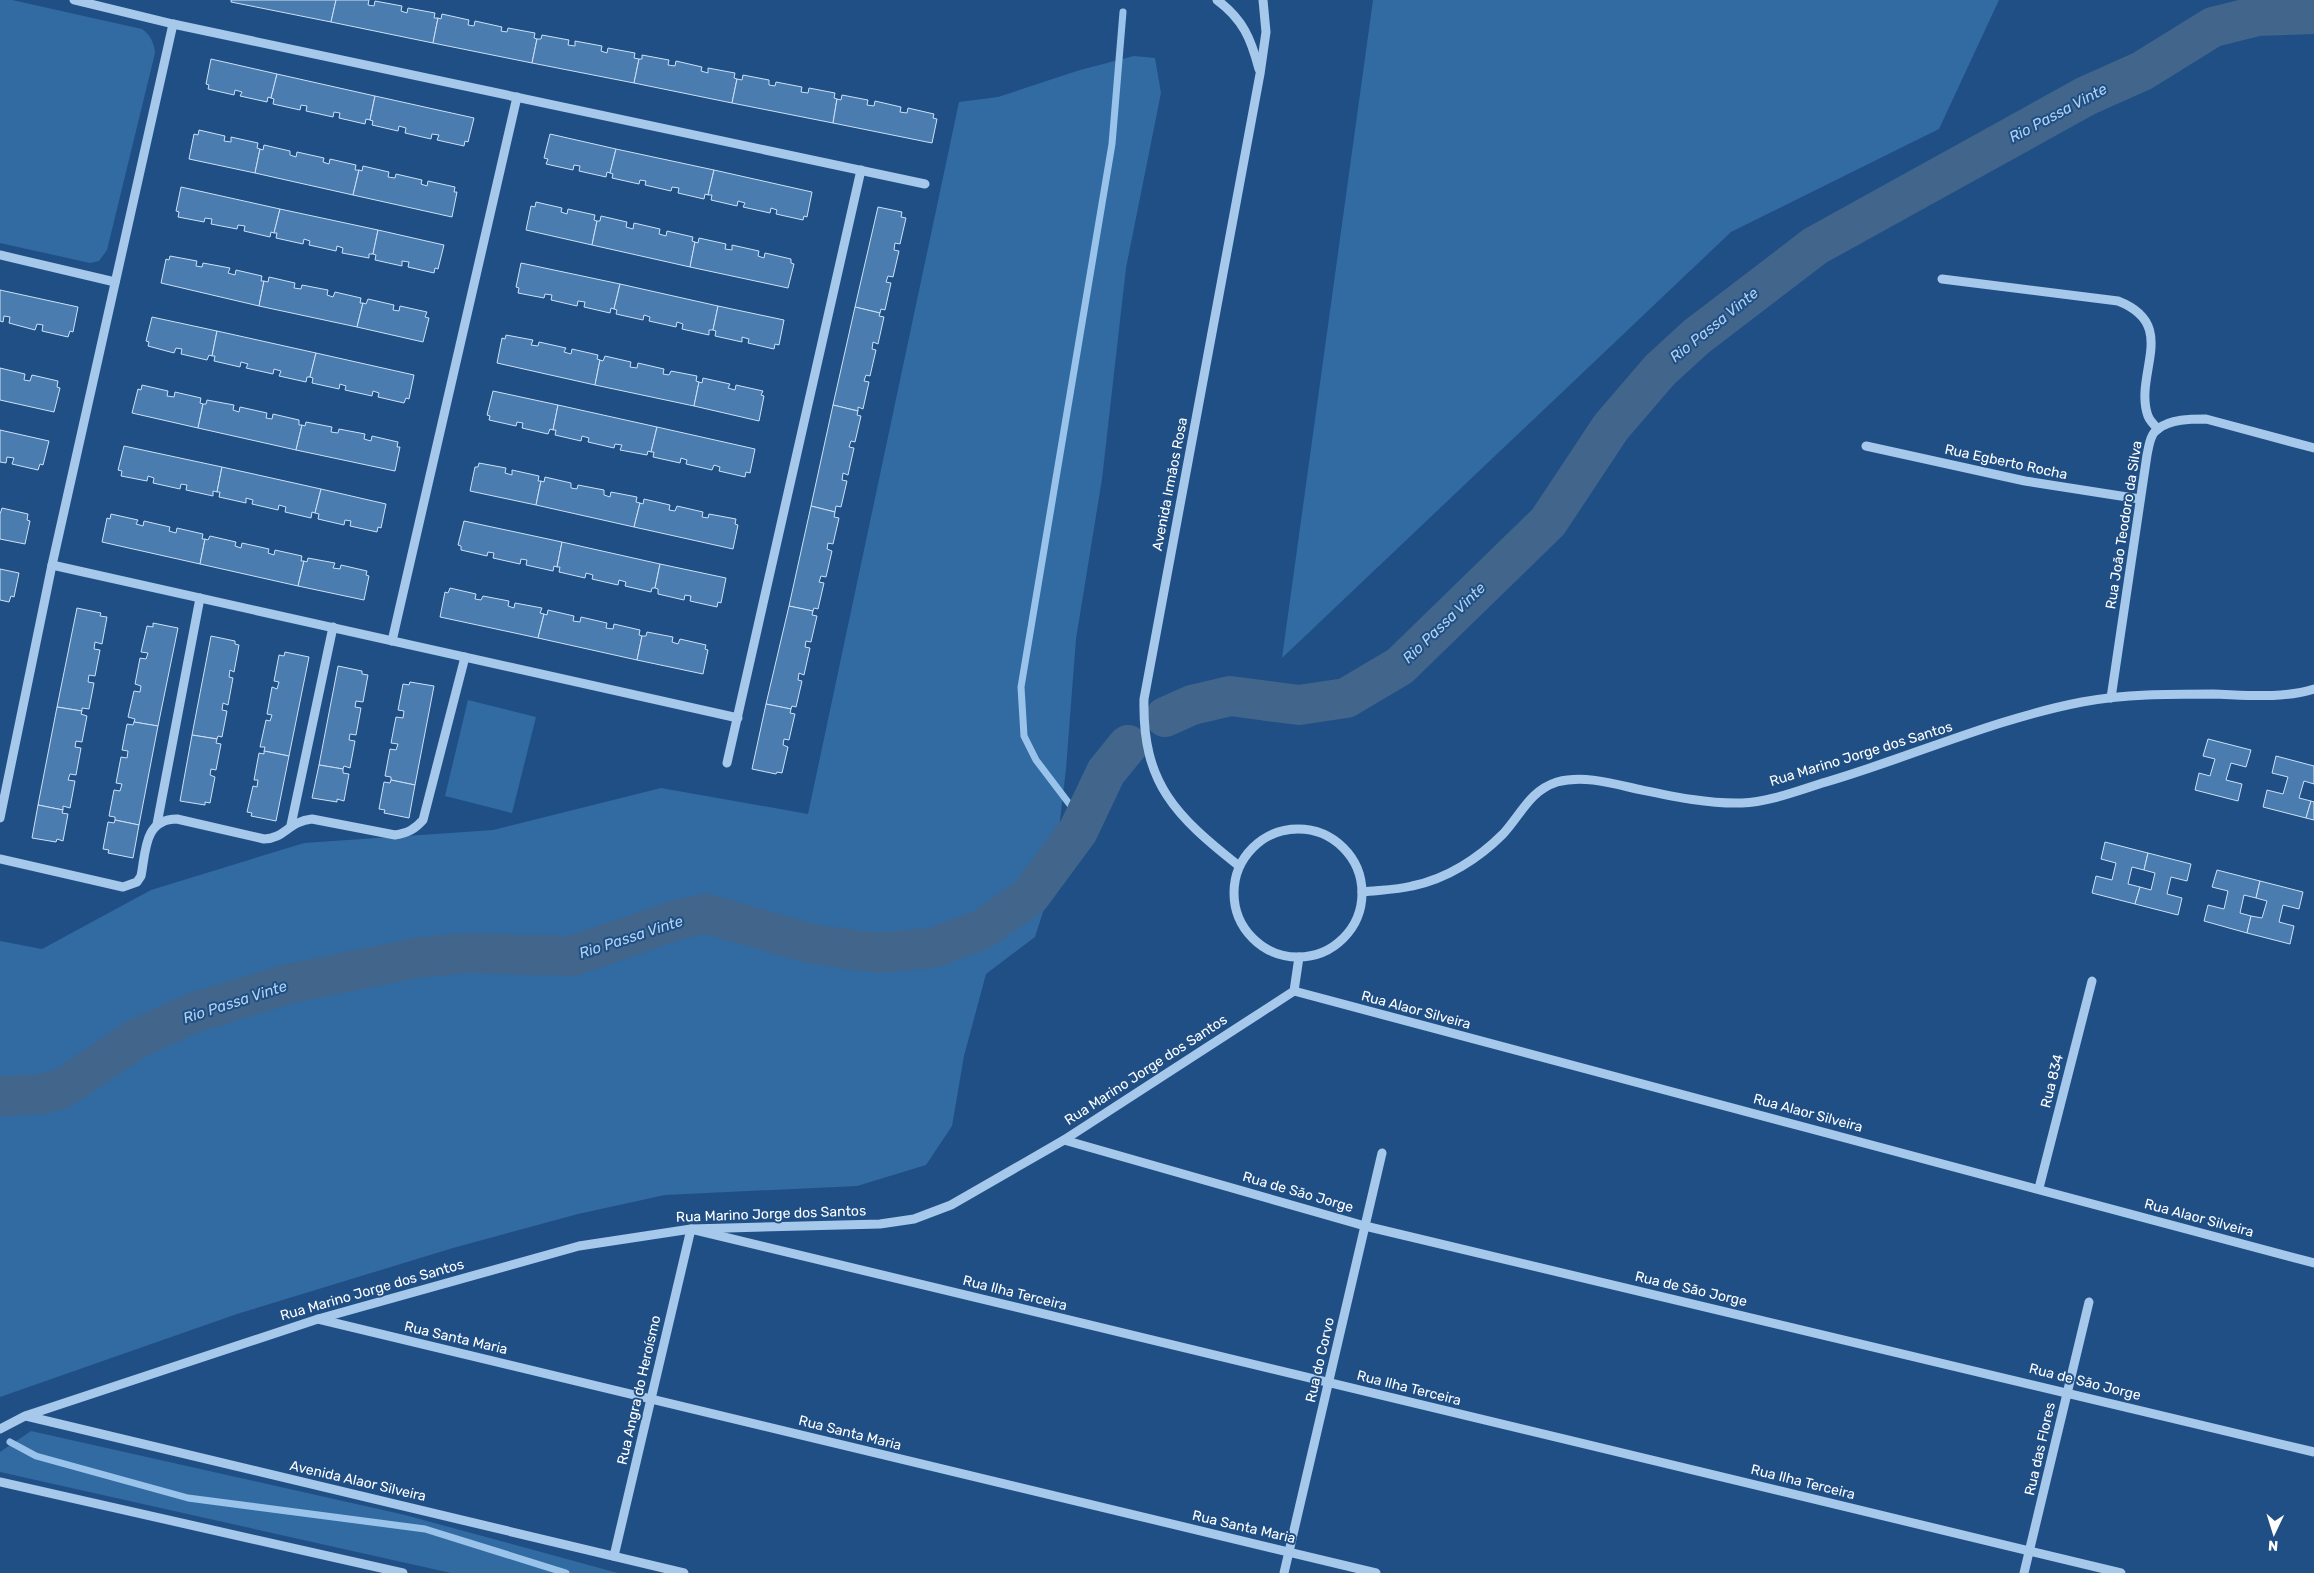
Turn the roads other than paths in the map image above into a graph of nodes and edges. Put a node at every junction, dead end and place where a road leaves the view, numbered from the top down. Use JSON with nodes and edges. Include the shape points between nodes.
{"nodes":[{"id":1,"x":74,"y":0,"type":"edge"},
{"id":2,"x":1217,"y":0,"type":"edge"},
{"id":3,"x":1263,"y":0,"type":"edge"},
{"id":4,"x":173,"y":24,"type":"junction"},
{"id":5,"x":1260,"y":74,"type":"junction"},
{"id":6,"x":517,"y":97,"type":"junction"},
{"id":7,"x":861,"y":170,"type":"junction"},
{"id":8,"x":925,"y":184,"type":"dead end"},
{"id":9,"x":0,"y":255,"type":"edge"},
{"id":10,"x":1942,"y":279,"type":"dead end"},
{"id":11,"x":115,"y":282,"type":"junction"},
{"id":12,"x":2158,"y":429,"type":"junction"},
{"id":13,"x":1866,"y":446,"type":"dead end"},
{"id":14,"x":2314,"y":448,"type":"edge"},
{"id":15,"x":2140,"y":499,"type":"junction"},
{"id":16,"x":52,"y":565,"type":"junction"},
{"id":17,"x":200,"y":598,"type":"junction"},
{"id":18,"x":333,"y":627,"type":"junction"},
{"id":19,"x":392,"y":640,"type":"junction"},
{"id":20,"x":465,"y":657,"type":"junction"},
{"id":21,"x":2314,"y":689,"type":"edge"},
{"id":22,"x":2111,"y":698,"type":"junction"},
{"id":23,"x":738,"y":718,"type":"junction"},
{"id":24,"x":727,"y":763,"type":"dead end"},
{"id":25,"x":0,"y":818,"type":"edge"},
{"id":26,"x":157,"y":824,"type":"junction"},
{"id":27,"x":291,"y":825,"type":"junction"},
{"id":28,"x":0,"y":859,"type":"edge"},
{"id":29,"x":1239,"y":866,"type":"junction"},
{"id":30,"x":1362,"y":892,"type":"junction"},
{"id":31,"x":1299,"y":957,"type":"junction"},
{"id":32,"x":2092,"y":981,"type":"dead end"},
{"id":33,"x":1294,"y":991,"type":"junction"},
{"id":34,"x":1064,"y":1140,"type":"junction"},
{"id":35,"x":1382,"y":1153,"type":"dead end"},
{"id":36,"x":2040,"y":1188,"type":"junction"},
{"id":37,"x":1365,"y":1226,"type":"junction"},
{"id":38,"x":691,"y":1229,"type":"junction"},
{"id":39,"x":2314,"y":1263,"type":"edge"},
{"id":40,"x":2089,"y":1302,"type":"dead end"},
{"id":41,"x":318,"y":1319,"type":"junction"},
{"id":42,"x":1328,"y":1382,"type":"junction"},
{"id":43,"x":2067,"y":1392,"type":"junction"},
{"id":44,"x":651,"y":1399,"type":"junction"},
{"id":45,"x":25,"y":1416,"type":"junction"},
{"id":46,"x":0,"y":1429,"type":"edge"},
{"id":47,"x":2314,"y":1452,"type":"edge"},
{"id":48,"x":0,"y":1482,"type":"edge"},
{"id":49,"x":2029,"y":1551,"type":"junction"},
{"id":50,"x":1289,"y":1552,"type":"junction"},
{"id":51,"x":614,"y":1556,"type":"junction"},
{"id":52,"x":403,"y":1573,"type":"edge"},
{"id":53,"x":684,"y":1573,"type":"edge"},
{"id":54,"x":1284,"y":1573,"type":"edge"},
{"id":55,"x":1376,"y":1573,"type":"edge"},
{"id":56,"x":2024,"y":1573,"type":"edge"},
{"id":57,"x":2121,"y":1573,"type":"edge"}],
"edges":[{"from":1,"to":4,"type":"street"},
{"from":2,"to":5,"type":"street","via":[[1242,25],[1252,42]]},
{"from":3,"to":5,"type":"street","name":"Avenida Irmãos Rosa","via":[[1266,32]]},
{"from":4,"to":6,"type":"street"},
{"from":4,"to":11,"type":"street"},
{"from":5,"to":29,"type":"street","name":"Avenida Irmãos Rosa","via":[[1144,706],[1145,740],[1150,760],[1167,797],[1192,828]]},
{"from":6,"to":7,"type":"street"},
{"from":6,"to":19,"type":"street"},
{"from":7,"to":8,"type":"street"},
{"from":7,"to":23,"type":"street"},
{"from":9,"to":11,"type":"street"},
{"from":10,"to":12,"type":"street","via":[[2118,301],[2133,307],[2143,316],[2150,330],[2146,402],[2148,418]]},
{"from":11,"to":16,"type":"street"},
{"from":12,"to":14,"type":"street","name":"Rua João Teodoro da Silva","via":[[2190,419],[2206,419]]},
{"from":12,"to":15,"type":"street","name":"Rua João Teodoro da Silva","via":[[2151,438]]},
{"from":13,"to":15,"type":"street","name":"Rua Egberto Rocha","via":[[2025,481]]},
{"from":15,"to":22,"type":"street","name":"Rua João Teodoro da Silva"},
{"from":16,"to":17,"type":"street"},
{"from":16,"to":25,"type":"street"},
{"from":17,"to":18,"type":"street"},
{"from":17,"to":26,"type":"street"},
{"from":18,"to":19,"type":"street"},
{"from":18,"to":27,"type":"street"},
{"from":19,"to":20,"type":"street"},
{"from":20,"to":23,"type":"street"},
{"from":20,"to":27,"type":"street","via":[[423,820],[416,828],[406,834],[395,835],[312,819]]},
{"from":21,"to":22,"type":"street","name":"Rua Marino Jorge dos Santos","via":[[2278,695],[2172,694]]},
{"from":22,"to":30,"type":"street","name":"Rua Marino Jorge dos Santos","via":[[2034,713],[1844,777],[1745,803],[1677,797],[1581,779],[1556,783],[1538,792],[1479,856],[1444,876],[1413,886]]},
{"from":23,"to":24,"type":"street"},
{"from":26,"to":27,"type":"street","via":[[177,819],[272,839]]},
{"from":26,"to":28,"type":"street","via":[[150,832],[141,876],[130,886],[116,886]]},
{"from":29,"to":30,"type":"street","via":[[1255,845],[1266,837],[1284,830],[1304,829],[1329,837],[1349,854],[1360,878]]},
{"from":29,"to":31,"type":"street","via":[[1234,898],[1244,928],[1252,938],[1274,952]]},
{"from":30,"to":31,"type":"street","via":[[1358,916],[1344,937],[1324,952]]},
{"from":31,"to":33,"type":"street"},
{"from":32,"to":36,"type":"street","name":"Rua 834"},
{"from":33,"to":34,"type":"street","name":"Rua Marino Jorge dos Santos"},
{"from":33,"to":36,"type":"street","name":"Rua Alaor Silveira","via":[[1601,1075]]},
{"from":34,"to":37,"type":"street","name":"Rua de São Jorge"},
{"from":34,"to":38,"type":"street","name":"Rua Marino Jorge dos Santos","via":[[951,1205],[914,1219],[880,1224]]},
{"from":35,"to":37,"type":"street","name":"Rua do Corvo"},
{"from":36,"to":39,"type":"street","name":"Rua Alaor Silveira"},
{"from":37,"to":42,"type":"street","name":"Rua do Corvo"},
{"from":37,"to":43,"type":"street","name":"Rua de São Jorge"},
{"from":38,"to":41,"type":"street","name":"Rua Marino Jorge dos Santos","via":[[579,1246]]},
{"from":38,"to":42,"type":"street","name":"Rua Ilha Terceira"},
{"from":38,"to":44,"type":"street","name":"Rua Angra do Heroísmo"},
{"from":40,"to":43,"type":"street","name":"Rua das Flores"},
{"from":41,"to":44,"type":"street","name":"Rua Santa Maria"},
{"from":41,"to":45,"type":"street","name":"Rua Marino Jorge dos Santos"},
{"from":42,"to":49,"type":"street","name":"Rua Ilha Terceira"},
{"from":42,"to":50,"type":"street","name":"Rua do Corvo"},
{"from":43,"to":47,"type":"street","name":"Rua de São Jorge"},
{"from":43,"to":49,"type":"street","name":"Rua das Flores"},
{"from":44,"to":50,"type":"street","name":"Rua Santa Maria"},
{"from":44,"to":51,"type":"street","name":"Rua Angra do Heroísmo"},
{"from":45,"to":46,"type":"street","name":"Rua Marino Jorge dos Santos"},
{"from":45,"to":51,"type":"street","name":"Avenida Alaor Silveira"},
{"from":48,"to":52,"type":"street"},
{"from":49,"to":56,"type":"street","name":"Rua das Flores"},
{"from":49,"to":57,"type":"street","name":"Rua Ilha Terceira"},
{"from":50,"to":54,"type":"street","name":"Rua do Corvo"},
{"from":50,"to":55,"type":"street","name":"Rua Santa Maria"},
{"from":51,"to":53,"type":"street","name":"Avenida Alaor Silveira"}]}
